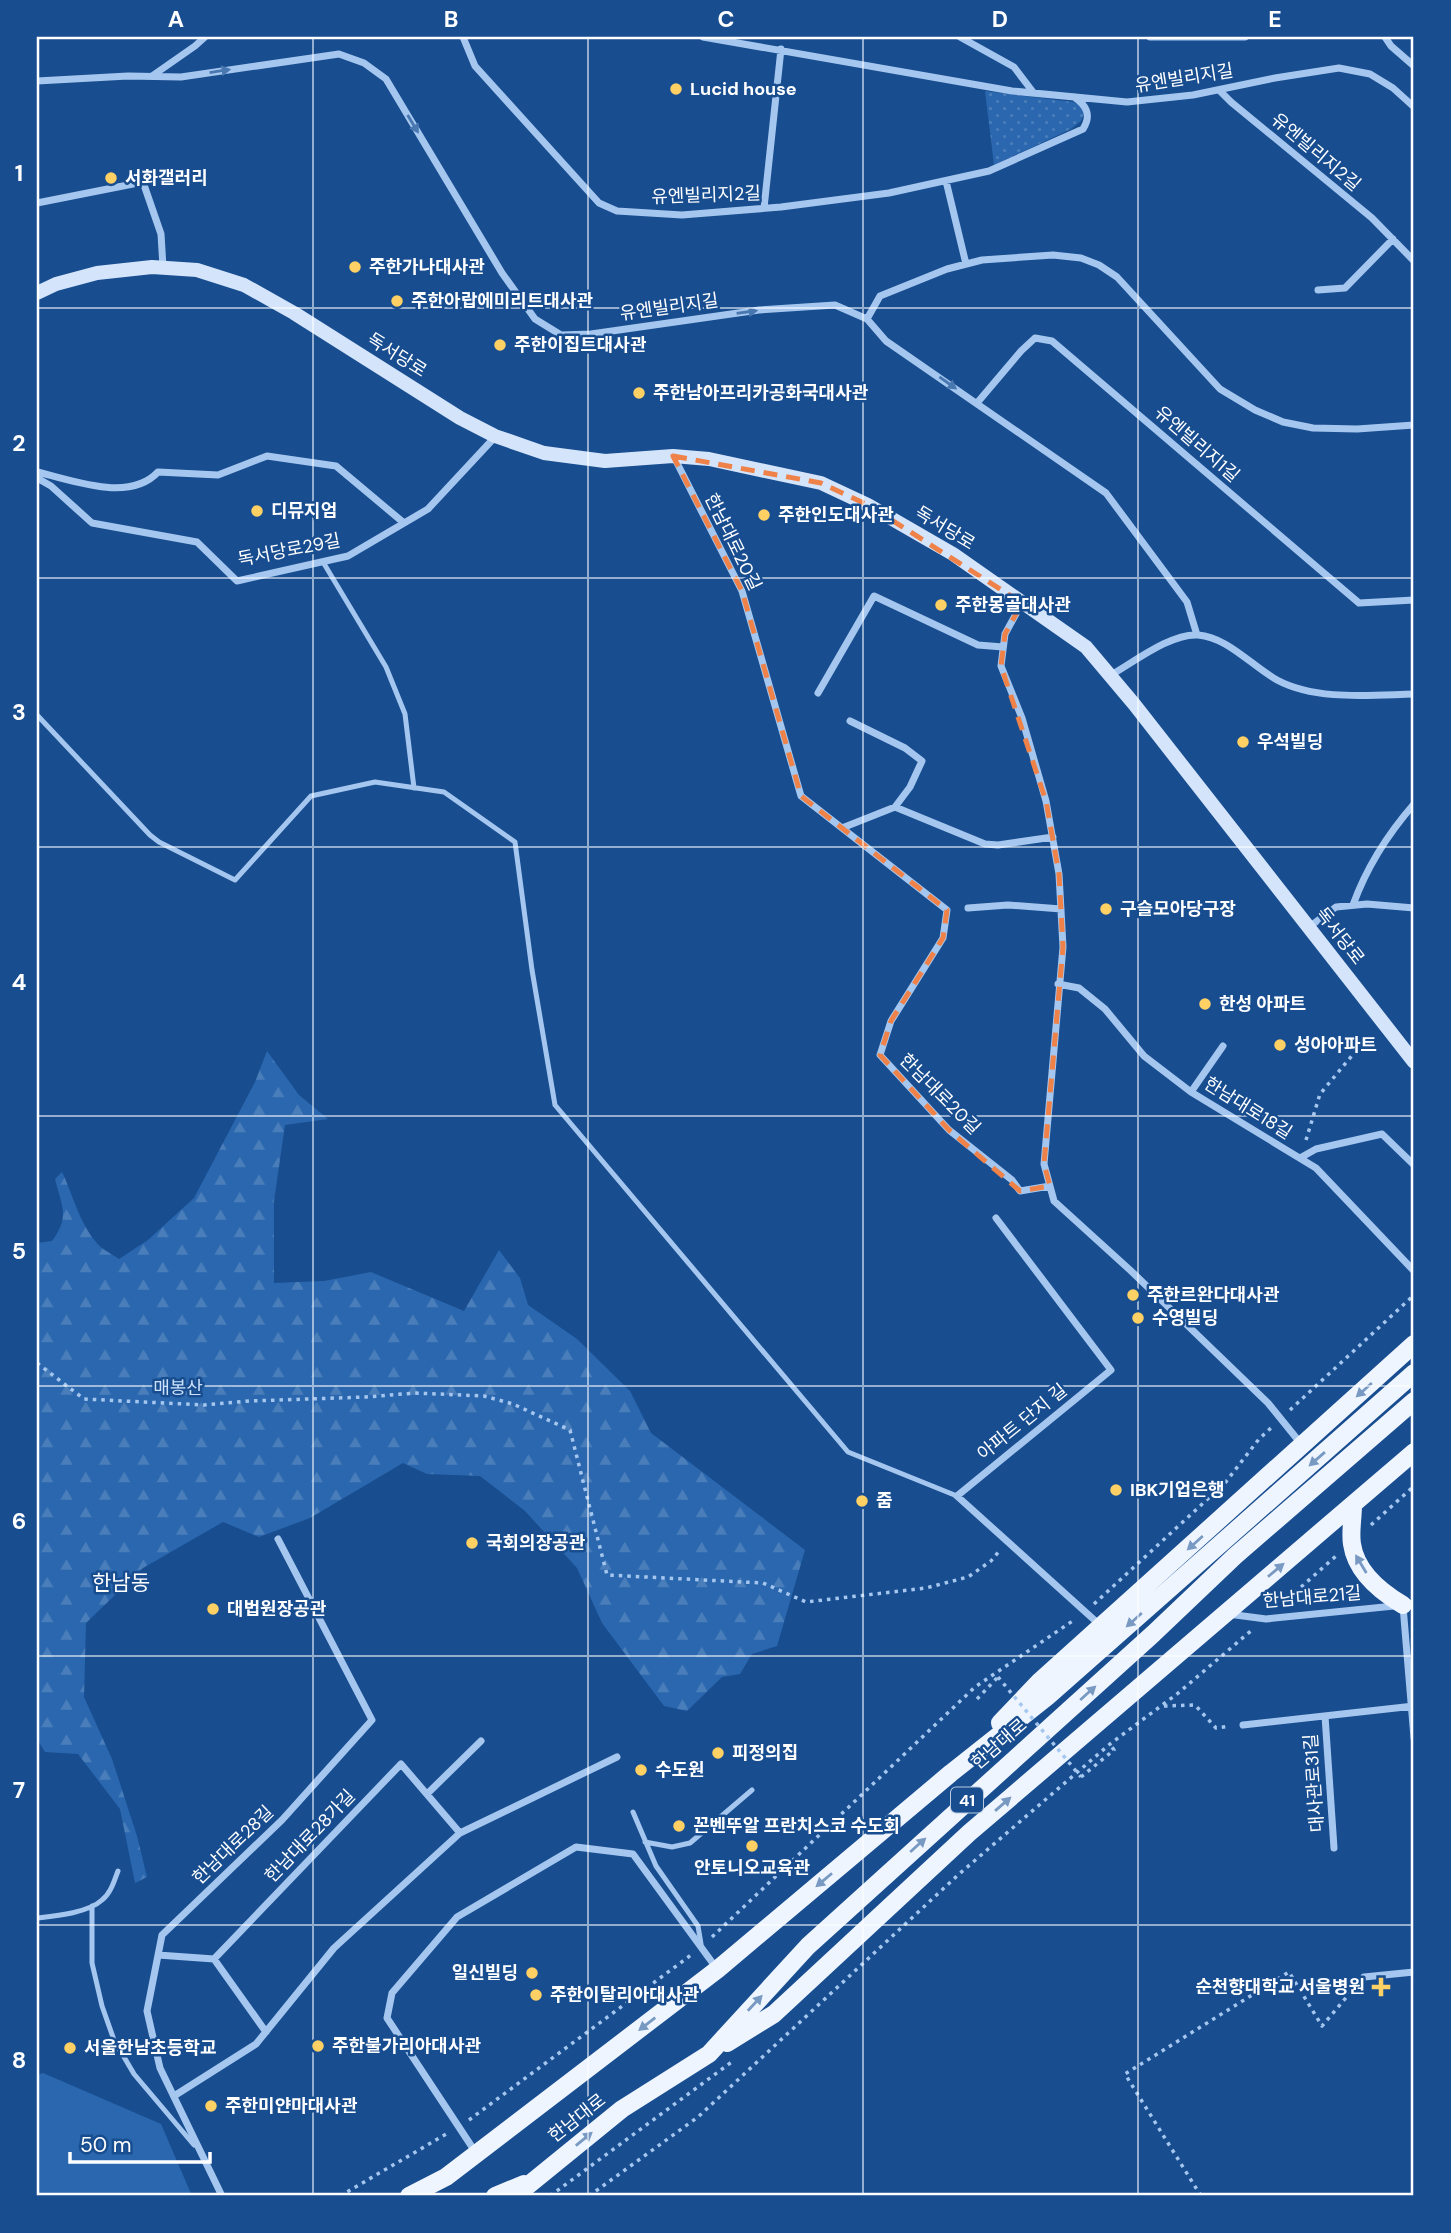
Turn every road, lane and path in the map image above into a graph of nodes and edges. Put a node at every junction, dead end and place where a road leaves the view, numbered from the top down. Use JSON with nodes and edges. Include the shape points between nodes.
{"nodes":[{"id":1,"x":205,"y":37,"type":"edge"},
{"id":2,"x":463,"y":37,"type":"edge"},
{"id":3,"x":703,"y":37,"type":"edge"},
{"id":4,"x":960,"y":37,"type":"edge"},
{"id":5,"x":1150,"y":37,"type":"edge"},
{"id":6,"x":1245,"y":37,"type":"edge"},
{"id":7,"x":1385,"y":37,"type":"edge"},
{"id":8,"x":780,"y":49,"type":"junction"},
{"id":9,"x":1414,"y":66,"type":"edge"},
{"id":10,"x":152,"y":76,"type":"junction"},
{"id":11,"x":37,"y":81,"type":"edge"},
{"id":12,"x":1219,"y":90,"type":"junction"},
{"id":13,"x":1033,"y":92,"type":"junction"},
{"id":14,"x":1073,"y":97,"type":"junction"},
{"id":15,"x":1414,"y":107,"type":"edge"},
{"id":16,"x":946,"y":181,"type":"junction"},
{"id":17,"x":37,"y":203,"type":"edge"},
{"id":18,"x":764,"y":208,"type":"junction"},
{"id":19,"x":1393,"y":239,"type":"junction"},
{"id":20,"x":1414,"y":261,"type":"edge"},
{"id":21,"x":966,"y":264,"type":"junction"},
{"id":22,"x":163,"y":268,"type":"junction"},
{"id":23,"x":1318,"y":290,"type":"dead end"},
{"id":24,"x":37,"y":293,"type":"edge"},
{"id":25,"x":867,"y":319,"type":"junction"},
{"id":26,"x":976,"y":403,"type":"junction"},
{"id":27,"x":1414,"y":425,"type":"edge"},
{"id":28,"x":495,"y":436,"type":"junction"},
{"id":29,"x":673,"y":456,"type":"junction"},
{"id":30,"x":37,"y":472,"type":"edge"},
{"id":31,"x":37,"y":478,"type":"edge"},
{"id":32,"x":404,"y":523,"type":"junction"},
{"id":33,"x":323,"y":562,"type":"junction"},
{"id":34,"x":1414,"y":600,"type":"edge"},
{"id":35,"x":1022,"y":603,"type":"junction"},
{"id":36,"x":1197,"y":635,"type":"junction"},
{"id":37,"x":1003,"y":647,"type":"junction"},
{"id":38,"x":1111,"y":675,"type":"junction"},
{"id":39,"x":818,"y":693,"type":"dead end"},
{"id":40,"x":1414,"y":694,"type":"edge"},
{"id":41,"x":37,"y":715,"type":"edge"},
{"id":42,"x":850,"y":721,"type":"dead end"},
{"id":43,"x":414,"y":788,"type":"junction"},
{"id":44,"x":1414,"y":804,"type":"edge"},
{"id":45,"x":895,"y":807,"type":"junction"},
{"id":46,"x":842,"y":828,"type":"junction"},
{"id":47,"x":1053,"y":837,"type":"junction"},
{"id":48,"x":1353,"y":905,"type":"junction"},
{"id":49,"x":968,"y":908,"type":"dead end"},
{"id":50,"x":1414,"y":908,"type":"edge"},
{"id":51,"x":1061,"y":909,"type":"junction"},
{"id":52,"x":1308,"y":927,"type":"junction"},
{"id":53,"x":1058,"y":984,"type":"junction"},
{"id":54,"x":1365,"y":1040,"type":"dead end"},
{"id":55,"x":1223,"y":1046,"type":"dead end"},
{"id":56,"x":1414,"y":1062,"type":"edge"},
{"id":57,"x":1191,"y":1092,"type":"junction"},
{"id":58,"x":1300,"y":1158,"type":"junction"},
{"id":59,"x":1414,"y":1165,"type":"edge"},
{"id":60,"x":1050,"y":1186,"type":"junction"},
{"id":61,"x":996,"y":1219,"type":"dead end"},
{"id":62,"x":1414,"y":1271,"type":"edge"},
{"id":63,"x":1414,"y":1295,"type":"edge"},
{"id":64,"x":1414,"y":1344,"type":"edge"},
{"id":65,"x":37,"y":1363,"type":"edge"},
{"id":66,"x":1410,"y":1377,"type":"edge"},
{"id":67,"x":1414,"y":1401,"type":"edge"},
{"id":68,"x":1281,"y":1419,"type":"junction"},
{"id":69,"x":1302,"y":1446,"type":"junction"},
{"id":70,"x":1414,"y":1452,"type":"edge"},
{"id":71,"x":957,"y":1496,"type":"junction"},
{"id":72,"x":1353,"y":1506,"type":"junction"},
{"id":73,"x":278,"y":1539,"type":"dead end"},
{"id":74,"x":1008,"y":1542,"type":"junction"},
{"id":75,"x":1294,"y":1594,"type":"dead end"},
{"id":76,"x":1408,"y":1604,"type":"edge"},
{"id":77,"x":1086,"y":1612,"type":"junction"},
{"id":78,"x":1224,"y":1614,"type":"junction"},
{"id":79,"x":1266,"y":1619,"type":"junction"},
{"id":80,"x":1102,"y":1626,"type":"junction"},
{"id":81,"x":977,"y":1699,"type":"dead end"},
{"id":82,"x":1162,"y":1706,"type":"junction"},
{"id":83,"x":1412,"y":1706,"type":"edge"},
{"id":84,"x":1325,"y":1716,"type":"junction"},
{"id":85,"x":1243,"y":1725,"type":"joint"},
{"id":86,"x":1414,"y":1738,"type":"edge"},
{"id":87,"x":481,"y":1741,"type":"dead end"},
{"id":88,"x":1110,"y":1744,"type":"junction"},
{"id":89,"x":617,"y":1756,"type":"dead end"},
{"id":90,"x":951,"y":1773,"type":"junction"},
{"id":91,"x":752,"y":1790,"type":"dead end"},
{"id":92,"x":426,"y":1794,"type":"junction"},
{"id":93,"x":633,"y":1812,"type":"dead end"},
{"id":94,"x":460,"y":1833,"type":"junction"},
{"id":95,"x":645,"y":1842,"type":"junction"},
{"id":96,"x":1334,"y":1847,"type":"dead end"},
{"id":97,"x":118,"y":1871,"type":"dead end"},
{"id":98,"x":92,"y":1906,"type":"junction"},
{"id":99,"x":37,"y":1918,"type":"edge"},
{"id":100,"x":701,"y":1947,"type":"junction"},
{"id":101,"x":158,"y":1955,"type":"junction"},
{"id":102,"x":214,"y":1959,"type":"junction"},
{"id":103,"x":718,"y":1969,"type":"junction"},
{"id":104,"x":1414,"y":1972,"type":"edge"},
{"id":105,"x":1364,"y":1977,"type":"joint"},
{"id":106,"x":266,"y":2032,"type":"junction"},
{"id":107,"x":709,"y":2054,"type":"junction"},
{"id":108,"x":174,"y":2096,"type":"junction"},
{"id":109,"x":459,"y":2127,"type":"junction"},
{"id":110,"x":202,"y":2154,"type":"junction"},
{"id":111,"x":477,"y":2154,"type":"junction"},
{"id":112,"x":446,"y":2177,"type":"junction"},
{"id":113,"x":530,"y":2189,"type":"edge"},
{"id":114,"x":222,"y":2196,"type":"edge"},
{"id":115,"x":340,"y":2196,"type":"edge"},
{"id":116,"x":409,"y":2196,"type":"edge"},
{"id":117,"x":423,"y":2196,"type":"edge"},
{"id":118,"x":495,"y":2196,"type":"edge"},
{"id":119,"x":515,"y":2196,"type":"edge"},
{"id":120,"x":589,"y":2196,"type":"edge"},
{"id":121,"x":1201,"y":2196,"type":"edge"}],
"edges":[{"from":1,"to":10,"type":"street"},
{"from":2,"to":18,"type":"street","name":"유엔빌리지2길","via":[[475,65],[599,203],[617,211],[682,215]]},
{"from":3,"to":8,"type":"street","name":"유엔빌리지길"},
{"from":4,"to":13,"type":"street","via":[[1014,67]]},
{"from":5,"to":6,"type":"street","name":"유엔빌리지길"},
{"from":7,"to":9,"type":"street"},
{"from":8,"to":13,"type":"street","name":"유엔빌리지길"},
{"from":8,"to":18,"type":"street"},
{"from":10,"to":11,"type":"street","name":"유엔빌리지길"},
{"from":10,"to":25,"type":"street","name":"유엔빌리지길","one_way":true,"via":[[181,77],[339,54],[364,63],[386,79],[528,310],[561,335],[835,305]]},
{"from":12,"to":14,"type":"street","name":"유엔빌리지길","via":[[1127,102]]},
{"from":12,"to":15,"type":"street","name":"유엔빌리지길","via":[[1339,68],[1370,74]]},
{"from":12,"to":19,"type":"street","name":"유엔빌리지2길"},
{"from":13,"to":14,"type":"street","name":"유엔빌리지길"},
{"from":14,"to":16,"type":"street","name":"유엔빌리지2길","via":[[1083,103],[1088,114],[1083,129],[989,171]]},
{"from":16,"to":18,"type":"street","name":"유엔빌리지2길","via":[[889,193]]},
{"from":16,"to":21,"type":"street"},
{"from":17,"to":22,"type":"street","via":[[144,182],[161,234]]},
{"from":19,"to":20,"type":"street","name":"유엔빌리지2길"},
{"from":19,"to":23,"type":"street","via":[[1345,288]]},
{"from":21,"to":25,"type":"street","via":[[880,296]]},
{"from":21,"to":27,"type":"street","via":[[1053,255],[1081,258],[1116,277],[1220,388],[1255,410],[1313,428]]},
{"from":22,"to":24,"type":"main road","name":"독서당로","via":[[97,273]]},
{"from":22,"to":28,"type":"main road","name":"독서당로","via":[[197,270],[244,285]]},
{"from":25,"to":26,"type":"street","name":"유엔빌리지길","one_way":true,"via":[[886,341]]},
{"from":26,"to":34,"type":"street","name":"유엔빌리지1길","via":[[1035,338],[1052,341],[1359,603]]},
{"from":26,"to":36,"type":"street","name":"유엔빌리지길","via":[[1106,493],[1187,602]]},
{"from":28,"to":29,"type":"main road","name":"독서당로","via":[[544,453],[605,461]]},
{"from":28,"to":32,"type":"street","name":"독서당로29길","via":[[428,509]]},
{"from":29,"to":35,"type":"main road","name":"독서당로","via":[[709,459],[821,483],[953,554]]},
{"from":29,"to":46,"type":"street","name":"한남대로20길","via":[[742,591],[801,796]]},
{"from":30,"to":32,"type":"street","via":[[113,489],[148,482],[158,472],[218,475],[267,456],[336,466]]},
{"from":31,"to":33,"type":"street","name":"독서당로29길","via":[[92,523],[197,542],[237,580]]},
{"from":32,"to":33,"type":"street","name":"독서당로29길","via":[[348,556]]},
{"from":33,"to":43,"type":"lane","via":[[386,667],[405,714]]},
{"from":35,"to":37,"type":"street"},
{"from":35,"to":38,"type":"main road","name":"독서당로","via":[[1086,648]]},
{"from":36,"to":38,"type":"street","via":[[1173,640]]},
{"from":36,"to":40,"type":"street","via":[[1219,641],[1279,681],[1313,692]]},
{"from":37,"to":39,"type":"street","via":[[978,645],[874,596]]},
{"from":37,"to":47,"type":"street","via":[[1001,666],[1023,718]]},
{"from":38,"to":52,"type":"main road","name":"독서당로"},
{"from":41,"to":43,"type":"lane","via":[[150,835],[235,880],[311,796],[375,782]]},
{"from":42,"to":45,"type":"street","via":[[922,761]]},
{"from":43,"to":71,"type":"lane","via":[[444,792],[515,842],[555,1105],[848,1452]]},
{"from":44,"to":48,"type":"street","via":[[1387,836]]},
{"from":45,"to":46,"type":"street"},
{"from":45,"to":47,"type":"street","via":[[985,844]]},
{"from":46,"to":60,"type":"street","name":"한남대로20길","via":[[947,910],[943,938],[891,1020],[880,1055],[949,1130],[1020,1191]]},
{"from":47,"to":51,"type":"street"},
{"from":48,"to":50,"type":"street"},
{"from":48,"to":52,"type":"street","via":[[1336,907]]},
{"from":49,"to":51,"type":"street"},
{"from":51,"to":53,"type":"street","via":[[1063,947]]},
{"from":52,"to":56,"type":"main road","name":"독서당로"},
{"from":53,"to":57,"type":"street","name":"한남대로18길","via":[[1079,988],[1105,1009],[1144,1056]]},
{"from":53,"to":60,"type":"street","via":[[1044,1164]]},
{"from":54,"to":58,"type":"path","via":[[1320,1094]]},
{"from":55,"to":57,"type":"street"},
{"from":57,"to":58,"type":"street","name":"한남대로18길"},
{"from":58,"to":59,"type":"street","via":[[1316,1149],[1382,1135]]},
{"from":58,"to":62,"type":"street","name":"한남대로18길","via":[[1316,1168]]},
{"from":60,"to":68,"type":"street","via":[[1054,1201]]},
{"from":61,"to":71,"type":"street","name":"아파트 단지 길","via":[[1111,1370]]},
{"from":63,"to":68,"type":"path"},
{"from":64,"to":69,"type":"main road","one_way":true},
{"from":65,"to":74,"type":"path","via":[[83,1399],[204,1405],[415,1393],[484,1396],[513,1404],[570,1430],[607,1575],[763,1583],[806,1602],[926,1588],[968,1577]]},
{"from":66,"to":90,"type":"main road","name":"한남대로","number":"41","one_way":true,"via":[[1047,1697]]},
{"from":107,"to":67,"type":"main road","name":"한남대로","number":"41","one_way":true,"via":[[808,1946],[1235,1556]]},
{"from":68,"to":69,"type":"street"},
{"from":68,"to":77,"type":"path","via":[[1225,1483]]},
{"from":69,"to":80,"type":"main road","one_way":true},
{"from":70,"to":72,"type":"main road"},
{"from":71,"to":74,"type":"street"},
{"from":76,"to":72,"type":"main road","one_way":true,"via":[[1378,1590],[1354,1553]]},
{"from":78,"to":72,"type":"main road","one_way":true},
{"from":73,"to":101,"type":"street","name":"한남대로28길","via":[[372,1720],[282,1820],[162,1935]]},
{"from":74,"to":77,"type":"street"},
{"from":75,"to":79,"type":"path"},
{"from":76,"to":79,"type":"street","name":"한남대로21길"},
{"from":76,"to":83,"type":"street"},
{"from":77,"to":80,"type":"street"},
{"from":77,"to":100,"type":"path","via":[[975,1687]]},
{"from":78,"to":79,"type":"street","name":"한남대로21길"},
{"from":107,"to":78,"type":"main road","one_way":true,"via":[[774,2014],[970,1833]]},
{"from":79,"to":82,"type":"path"},
{"from":80,"to":90,"type":"main road","via":[[1039,1682]]},
{"from":81,"to":88,"type":"path","bridge":true,"via":[[998,1677],[1081,1777],[1114,1750]]},
{"from":82,"to":85,"type":"path","via":[[1195,1705],[1216,1728]]},
{"from":82,"to":88,"type":"path"},
{"from":83,"to":84,"type":"street","name":"대사관로31길"},
{"from":83,"to":86,"type":"street"},
{"from":84,"to":85,"type":"street","name":"대사관로31길"},
{"from":84,"to":96,"type":"street","name":"대사관로31길"},
{"from":87,"to":92,"type":"street"},
{"from":88,"to":120,"type":"path","via":[[922,1908],[698,2117]]},
{"from":89,"to":94,"type":"street"},
{"from":90,"to":103,"type":"main road","name":"한남대로","number":"41","one_way":true},
{"from":91,"to":95,"type":"lane","via":[[690,1843],[671,1847]]},
{"from":92,"to":94,"type":"street","name":"한남대로28가길"},
{"from":92,"to":102,"type":"street","name":"한남대로28가길","via":[[401,1764]]},
{"from":93,"to":95,"type":"lane"},
{"from":94,"to":106,"type":"street","via":[[334,1948]]},
{"from":95,"to":100,"type":"lane","via":[[656,1866],[698,1926]]},
{"from":97,"to":98,"type":"lane","via":[[112,1888]]},
{"from":98,"to":99,"type":"lane"},
{"from":98,"to":110,"type":"lane","via":[[92,1963],[114,2040],[134,2074]]},
{"from":100,"to":103,"type":"street"},
{"from":100,"to":109,"type":"path"},
{"from":100,"to":109,"type":"street","via":[[634,1854],[576,1847],[457,1917],[391,1993],[387,2018]]},
{"from":101,"to":102,"type":"street"},
{"from":101,"to":108,"type":"street","name":"한남대로28길","via":[[146,2011],[160,2068]]},
{"from":102,"to":106,"type":"street"},
{"from":103,"to":111,"type":"main road","name":"한남대로","number":"41","one_way":true},
{"from":104,"to":105,"type":"street"},
{"from":105,"to":121,"type":"path","via":[[1322,2026],[1289,1972],[1125,2074]]},
{"from":106,"to":108,"type":"street","via":[[256,2044]]},
{"from":113,"to":107,"type":"main road","name":"한남대로","number":"41","one_way":true,"via":[[622,2109]]},
{"from":108,"to":110,"type":"street","name":"한남대로28길"},
{"from":109,"to":111,"type":"street"},
{"from":109,"to":115,"type":"path"},
{"from":110,"to":114,"type":"street","name":"한남대로28길"},
{"from":111,"to":112,"type":"main road","name":"한남대로","number":"41"},
{"from":112,"to":116,"type":"main road","name":"한남대로","number":"41"},
{"from":112,"to":117,"type":"main road"},
{"from":113,"to":118,"type":"main road"},
{"from":113,"to":119,"type":"main road","name":"한남대로","number":"41"}]}
